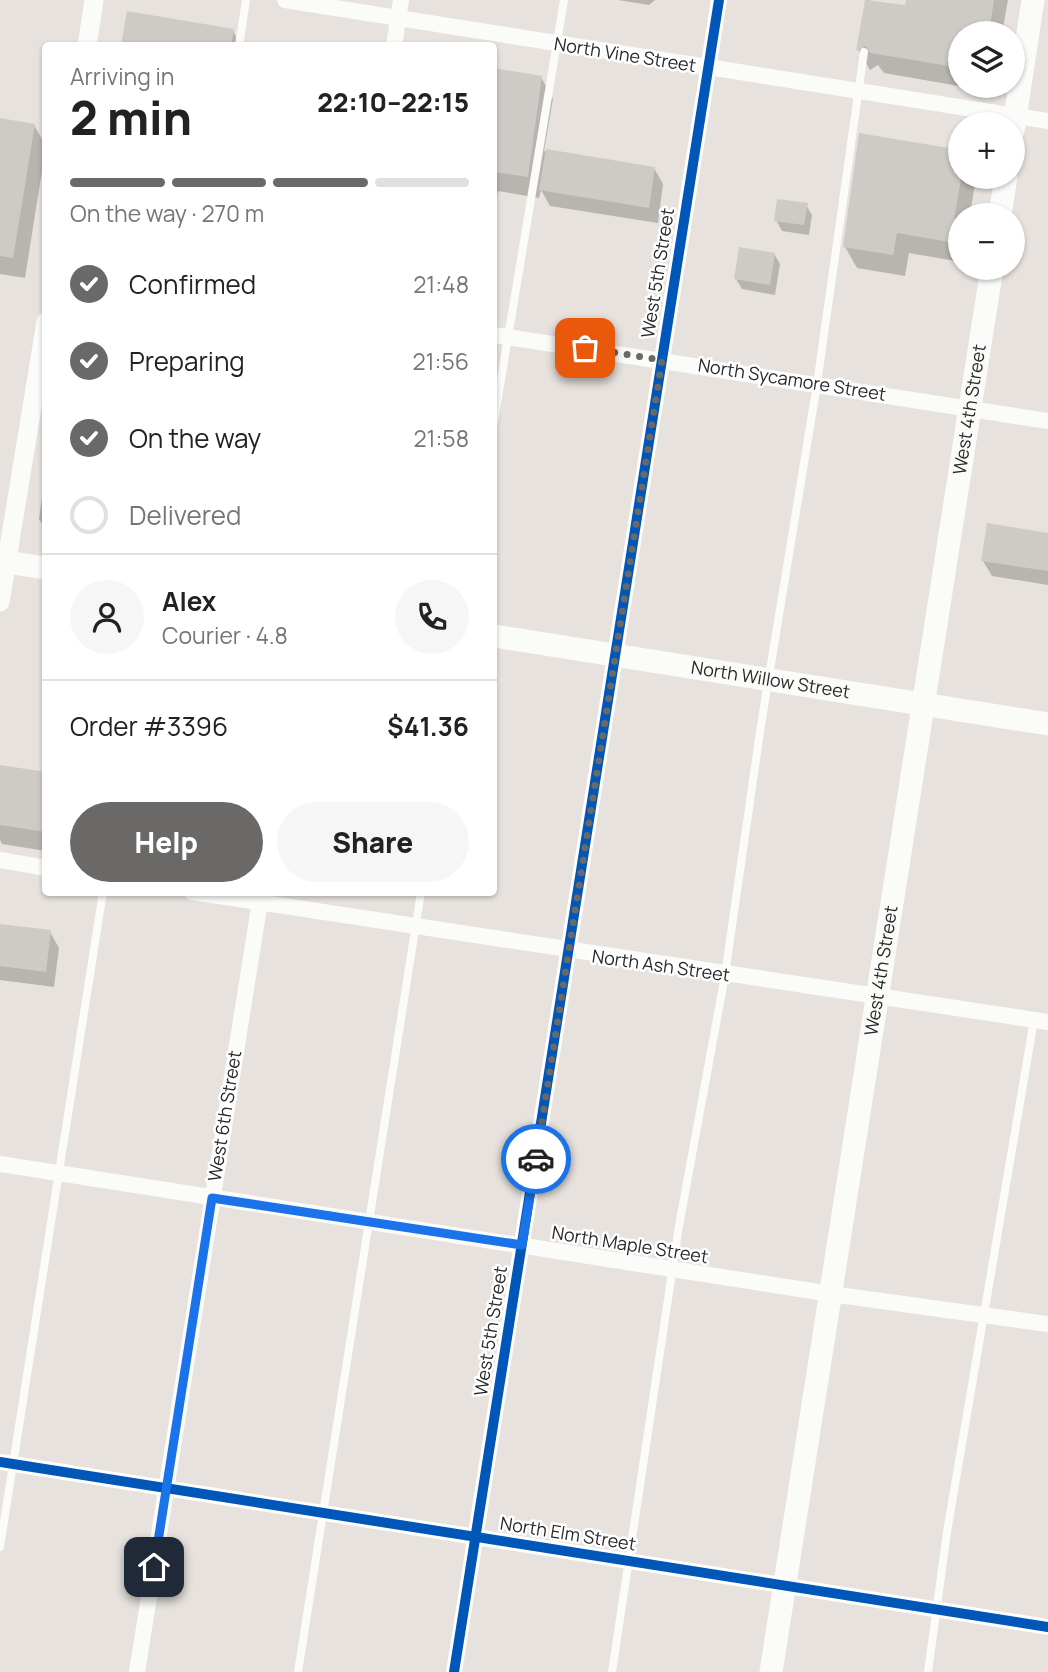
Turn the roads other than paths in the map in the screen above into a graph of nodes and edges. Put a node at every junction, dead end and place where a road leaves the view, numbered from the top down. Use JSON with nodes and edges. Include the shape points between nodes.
{"nodes":[{"id":1,"x":94,"y":0,"type":"edge"},
{"id":2,"x":246,"y":0,"type":"edge"},
{"id":3,"x":285,"y":0,"type":"edge"},
{"id":4,"x":401,"y":0,"type":"edge"},
{"id":5,"x":564,"y":0,"type":"edge"},
{"id":6,"x":719,"y":0,"type":"edge"},
{"id":7,"x":1033,"y":0,"type":"edge"},
{"id":8,"x":398,"y":20,"type":"junction"},
{"id":9,"x":88,"y":42,"type":"edge"},
{"id":10,"x":240,"y":42,"type":"edge"},
{"id":11,"x":395,"y":42,"type":"edge"},
{"id":12,"x":558,"y":44,"type":"junction"},
{"id":13,"x":864,"y":52,"type":"dead end"},
{"id":14,"x":708,"y":68,"type":"junction"},
{"id":15,"x":857,"y":92,"type":"junction"},
{"id":16,"x":958,"y":112,"type":"edge"},
{"id":17,"x":1016,"y":112,"type":"edge"},
{"id":18,"x":1048,"y":121,"type":"edge"},
{"id":19,"x":1025,"y":122,"type":"edge"},
{"id":20,"x":990,"y":280,"type":"edge"},
{"id":21,"x":500,"y":336,"type":"edge"},
{"id":22,"x":42,"y":345,"type":"edge"},
{"id":23,"x":662,"y":360,"type":"junction"},
{"id":24,"x":497,"y":379,"type":"edge"},
{"id":25,"x":817,"y":384,"type":"junction"},
{"id":26,"x":969,"y":408,"type":"junction"},
{"id":27,"x":1048,"y":421,"type":"edge"},
{"id":28,"x":3,"y":564,"type":"edge"},
{"id":29,"x":42,"y":569,"type":"edge"},
{"id":30,"x":0,"y":602,"type":"edge"},
{"id":31,"x":497,"y":636,"type":"edge"},
{"id":32,"x":616,"y":655,"type":"junction"},
{"id":33,"x":769,"y":680,"type":"junction"},
{"id":34,"x":923,"y":704,"type":"junction"},
{"id":35,"x":1048,"y":724,"type":"edge"},
{"id":36,"x":0,"y":860,"type":"edge"},
{"id":37,"x":42,"y":867,"type":"edge"},
{"id":38,"x":102,"y":896,"type":"edge"},
{"id":39,"x":237,"y":896,"type":"edge"},
{"id":40,"x":420,"y":896,"type":"edge"},
{"id":41,"x":260,"y":898,"type":"edge"},
{"id":42,"x":415,"y":928,"type":"junction"},
{"id":43,"x":568,"y":952,"type":"junction"},
{"id":44,"x":725,"y":975,"type":"junction"},
{"id":45,"x":878,"y":998,"type":"junction"},
{"id":46,"x":1041,"y":1021,"type":"edge"},
{"id":47,"x":0,"y":1164,"type":"edge"},
{"id":48,"x":59,"y":1174,"type":"junction"},
{"id":49,"x":212,"y":1198,"type":"junction"},
{"id":50,"x":369,"y":1222,"type":"junction"},
{"id":51,"x":522,"y":1245,"type":"junction"},
{"id":52,"x":674,"y":1269,"type":"junction"},
{"id":53,"x":831,"y":1294,"type":"junction"},
{"id":54,"x":984,"y":1314,"type":"junction"},
{"id":55,"x":1048,"y":1324,"type":"edge"},
{"id":56,"x":7,"y":1463,"type":"edge"},
{"id":57,"x":166,"y":1489,"type":"junction"},
{"id":58,"x":322,"y":1515,"type":"junction"},
{"id":59,"x":476,"y":1537,"type":"junction"},
{"id":60,"x":0,"y":1548,"type":"edge"},
{"id":61,"x":628,"y":1562,"type":"junction"},
{"id":62,"x":785,"y":1587,"type":"junction"},
{"id":63,"x":936,"y":1611,"type":"junction"},
{"id":64,"x":1048,"y":1627,"type":"edge"},
{"id":65,"x":137,"y":1672,"type":"edge"},
{"id":66,"x":298,"y":1672,"type":"edge"},
{"id":67,"x":454,"y":1672,"type":"edge"},
{"id":68,"x":612,"y":1672,"type":"edge"},
{"id":69,"x":771,"y":1672,"type":"edge"},
{"id":70,"x":928,"y":1672,"type":"edge"}],
"edges":[{"from":1,"to":9,"type":"street"},
{"from":2,"to":10,"type":"lane"},
{"from":3,"to":8,"type":"street","name":"North Vine Street"},
{"from":4,"to":8,"type":"street"},
{"from":5,"to":12,"type":"lane"},
{"from":6,"to":14,"type":"street","name":"West 5th Street"},
{"from":7,"to":17,"type":"main road"},
{"from":8,"to":11,"type":"street"},
{"from":8,"to":12,"type":"street","name":"North Vine Street"},
{"from":12,"to":14,"type":"street","name":"North Vine Street"},
{"from":12,"to":21,"type":"lane"},
{"from":13,"to":15,"type":"lane"},
{"from":14,"to":15,"type":"street","name":"North Vine Street"},
{"from":14,"to":23,"type":"street","name":"West 5th Street"},
{"from":15,"to":16,"type":"street","name":"North Vine Street"},
{"from":15,"to":25,"type":"lane"},
{"from":18,"to":19,"type":"street","name":"North Vine Street"},
{"from":20,"to":26,"type":"main road","name":"West 4th Street"},
{"from":21,"to":23,"type":"street","name":"North Sycamore Street"},
{"from":21,"to":24,"type":"lane"},
{"from":22,"to":28,"type":"street"},
{"from":23,"to":25,"type":"street","name":"North Sycamore Street"},
{"from":23,"to":32,"type":"street","name":"West 5th Street"},
{"from":25,"to":26,"type":"street","name":"North Sycamore Street"},
{"from":25,"to":33,"type":"lane"},
{"from":26,"to":27,"type":"street","name":"North Sycamore Street"},
{"from":26,"to":34,"type":"main road","name":"West 4th Street"},
{"from":28,"to":29,"type":"main road"},
{"from":28,"to":30,"type":"street"},
{"from":31,"to":32,"type":"main road","name":"North Willow Street"},
{"from":32,"to":33,"type":"main road","name":"North Willow Street"},
{"from":32,"to":43,"type":"street","name":"West 5th Street"},
{"from":33,"to":34,"type":"main road","name":"North Willow Street"},
{"from":33,"to":44,"type":"lane"},
{"from":34,"to":35,"type":"main road","name":"North Willow Street"},
{"from":34,"to":45,"type":"main road","name":"West 4th Street"},
{"from":36,"to":37,"type":"street"},
{"from":38,"to":48,"type":"lane"},
{"from":39,"to":41,"type":"street","name":"North Ash Street"},
{"from":40,"to":42,"type":"lane"},
{"from":41,"to":42,"type":"street","name":"North Ash Street"},
{"from":41,"to":49,"type":"street","name":"West 6th Street"},
{"from":42,"to":43,"type":"street","name":"North Ash Street"},
{"from":42,"to":50,"type":"lane"},
{"from":43,"to":44,"type":"street","name":"North Ash Street"},
{"from":43,"to":51,"type":"street","name":"West 5th Street"},
{"from":44,"to":45,"type":"street","name":"North Ash Street"},
{"from":44,"to":52,"type":"lane"},
{"from":45,"to":46,"type":"street","name":"North Ash Street"},
{"from":45,"to":53,"type":"main road","name":"West 4th Street"},
{"from":46,"to":54,"type":"lane"},
{"from":47,"to":48,"type":"street","name":"North Maple Street"},
{"from":48,"to":49,"type":"street","name":"North Maple Street"},
{"from":48,"to":56,"type":"lane"},
{"from":49,"to":50,"type":"street","name":"North Maple Street"},
{"from":49,"to":57,"type":"street","name":"West 6th Street"},
{"from":50,"to":51,"type":"street","name":"North Maple Street"},
{"from":50,"to":58,"type":"lane"},
{"from":51,"to":52,"type":"street","name":"North Maple Street"},
{"from":51,"to":59,"type":"street","name":"West 5th Street"},
{"from":52,"to":53,"type":"street","name":"North Maple Street"},
{"from":52,"to":61,"type":"lane"},
{"from":53,"to":54,"type":"street","name":"North Maple Street"},
{"from":53,"to":62,"type":"main road","name":"West 4th Street"},
{"from":54,"to":55,"type":"street","name":"North Maple Street"},
{"from":54,"to":63,"type":"lane"},
{"from":56,"to":57,"type":"street","name":"North Elm Street"},
{"from":56,"to":60,"type":"lane"},
{"from":57,"to":58,"type":"street","name":"North Elm Street"},
{"from":57,"to":65,"type":"street","name":"West 6th Street"},
{"from":58,"to":59,"type":"street","name":"North Elm Street"},
{"from":58,"to":66,"type":"lane"},
{"from":59,"to":61,"type":"street","name":"North Elm Street"},
{"from":59,"to":67,"type":"street","name":"West 5th Street"},
{"from":61,"to":62,"type":"street","name":"North Elm Street"},
{"from":61,"to":68,"type":"lane"},
{"from":62,"to":63,"type":"street","name":"North Elm Street"},
{"from":62,"to":69,"type":"main road","name":"West 4th Street"},
{"from":63,"to":64,"type":"street","name":"North Elm Street"},
{"from":63,"to":70,"type":"lane"}]}
